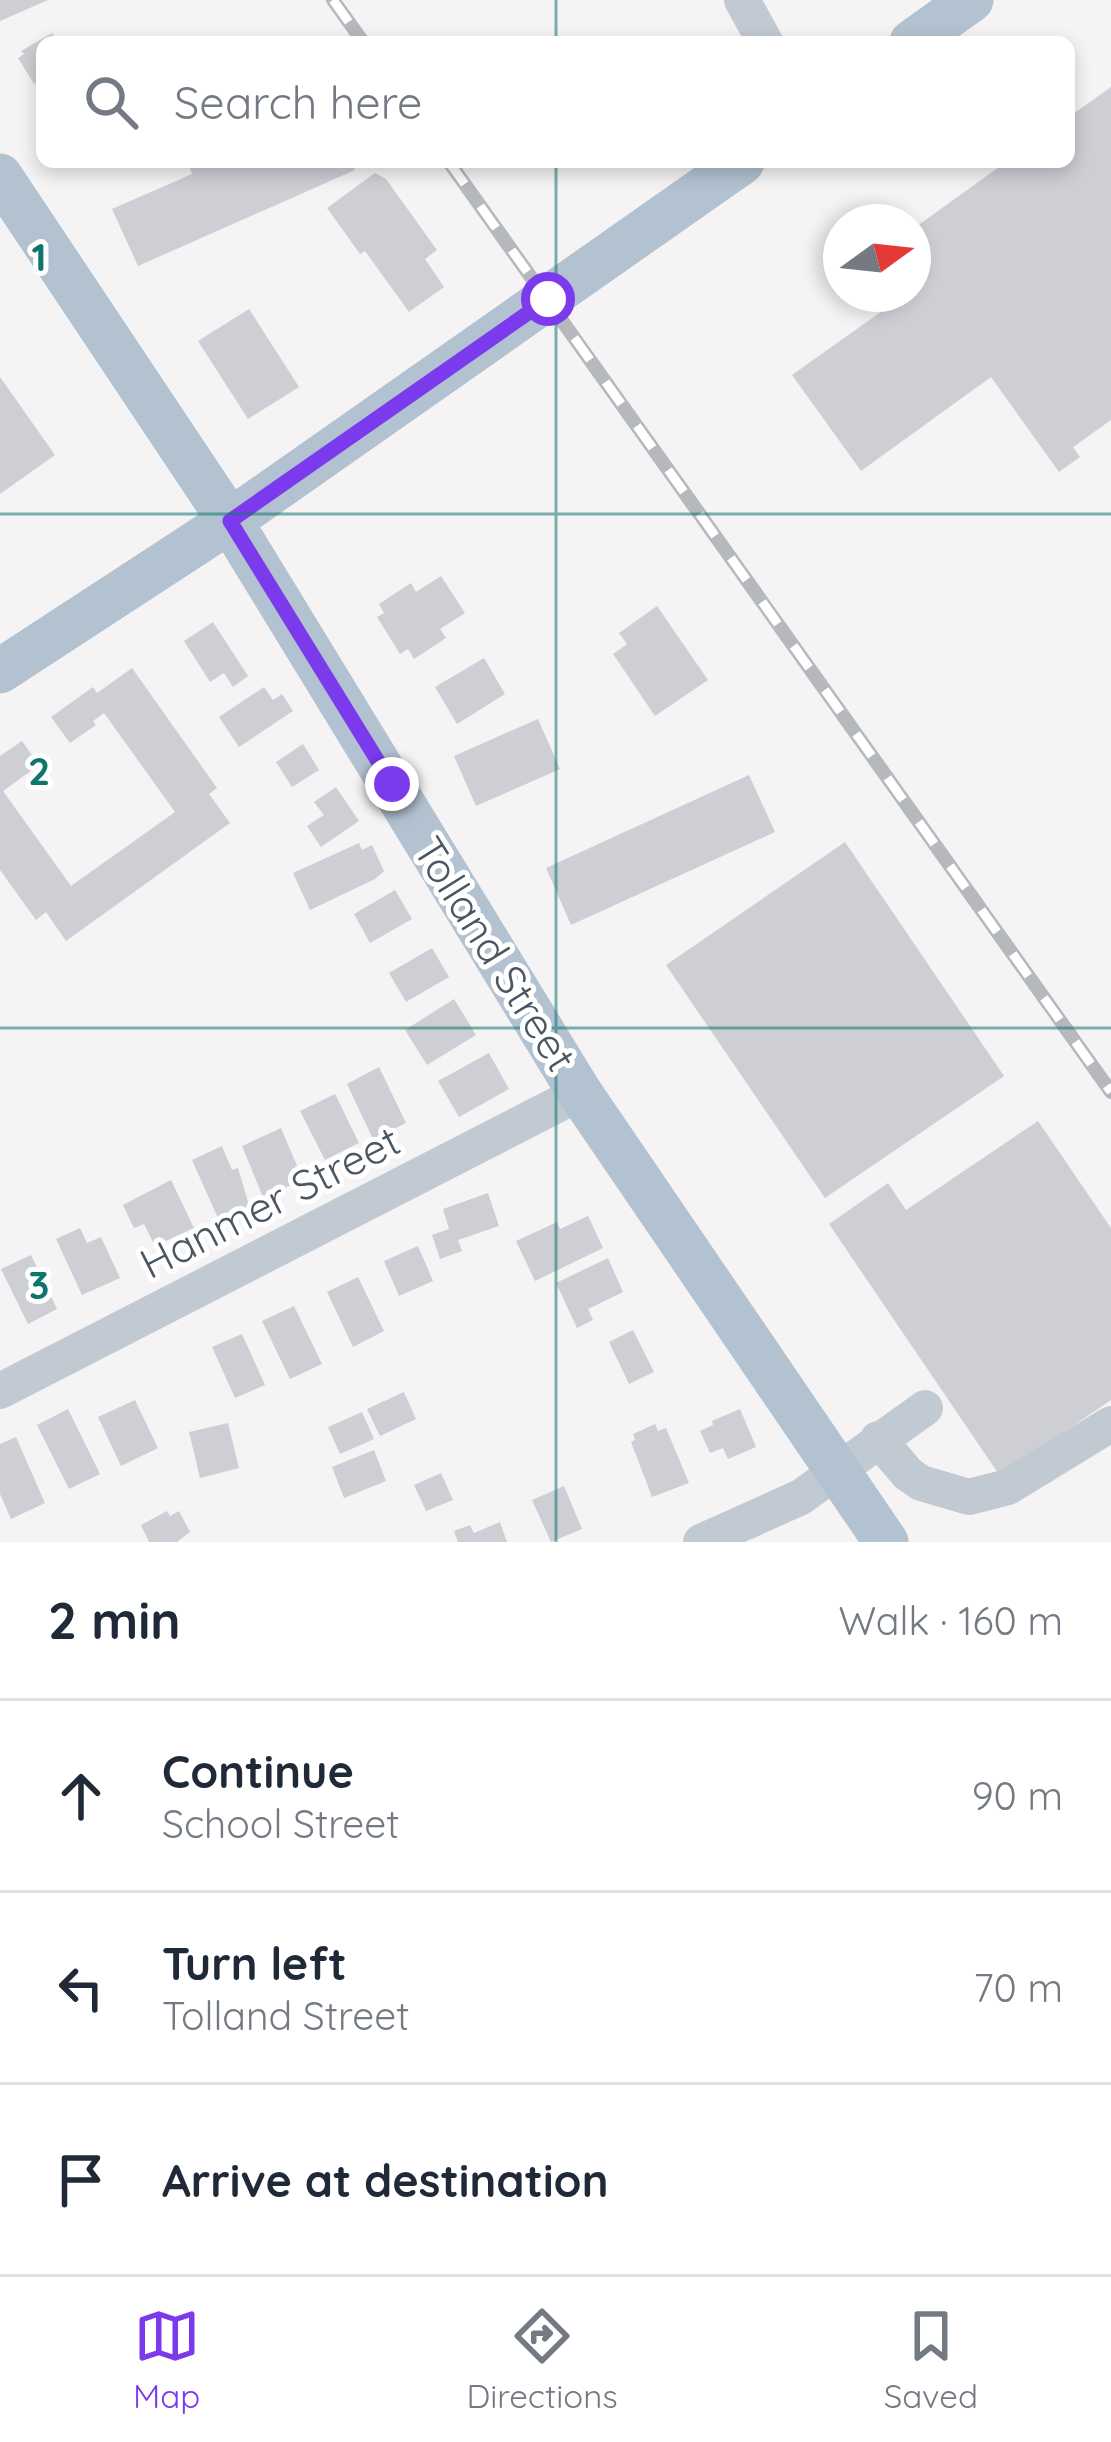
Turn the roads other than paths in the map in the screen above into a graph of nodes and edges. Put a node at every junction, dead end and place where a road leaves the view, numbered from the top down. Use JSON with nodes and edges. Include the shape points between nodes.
{"nodes":[{"id":1,"x":742,"y":0,"type":"edge"},
{"id":2,"x":971,"y":0,"type":"edge"},
{"id":3,"x":762,"y":36,"type":"edge"},
{"id":4,"x":920,"y":36,"type":"edge"},
{"id":5,"x":733,"y":168,"type":"edge"},
{"id":6,"x":0,"y":176,"type":"edge"},
{"id":7,"x":230,"y":521,"type":"junction"},
{"id":8,"x":0,"y":671,"type":"edge"},
{"id":9,"x":580,"y":1093,"type":"junction"},
{"id":10,"x":0,"y":1391,"type":"edge"},
{"id":11,"x":926,"y":1408,"type":"dead end"},
{"id":12,"x":1111,"y":1424,"type":"edge"},
{"id":13,"x":878,"y":1439,"type":"junction"},
{"id":14,"x":838,"y":1468,"type":"junction"},
{"id":15,"x":701,"y":1542,"type":"edge"},
{"id":16,"x":886,"y":1542,"type":"edge"}],
"edges":[{"from":1,"to":3,"type":"street"},
{"from":2,"to":4,"type":"main road"},
{"from":5,"to":7,"type":"main road"},
{"from":6,"to":7,"type":"main road","name":"Tolland Street"},
{"from":7,"to":8,"type":"main road"},
{"from":7,"to":9,"type":"main road","name":"Tolland Street"},
{"from":9,"to":10,"type":"street","name":"Hanmer Street"},
{"from":9,"to":14,"type":"main road","name":"Tolland Street"},
{"from":11,"to":13,"type":"street"},
{"from":12,"to":13,"type":"street","via":[[1008,1486],[969,1497],[921,1484]]},
{"from":13,"to":14,"type":"street"},
{"from":14,"to":15,"type":"street","via":[[801,1497]]},
{"from":14,"to":16,"type":"main road","name":"Tolland Street"}]}
